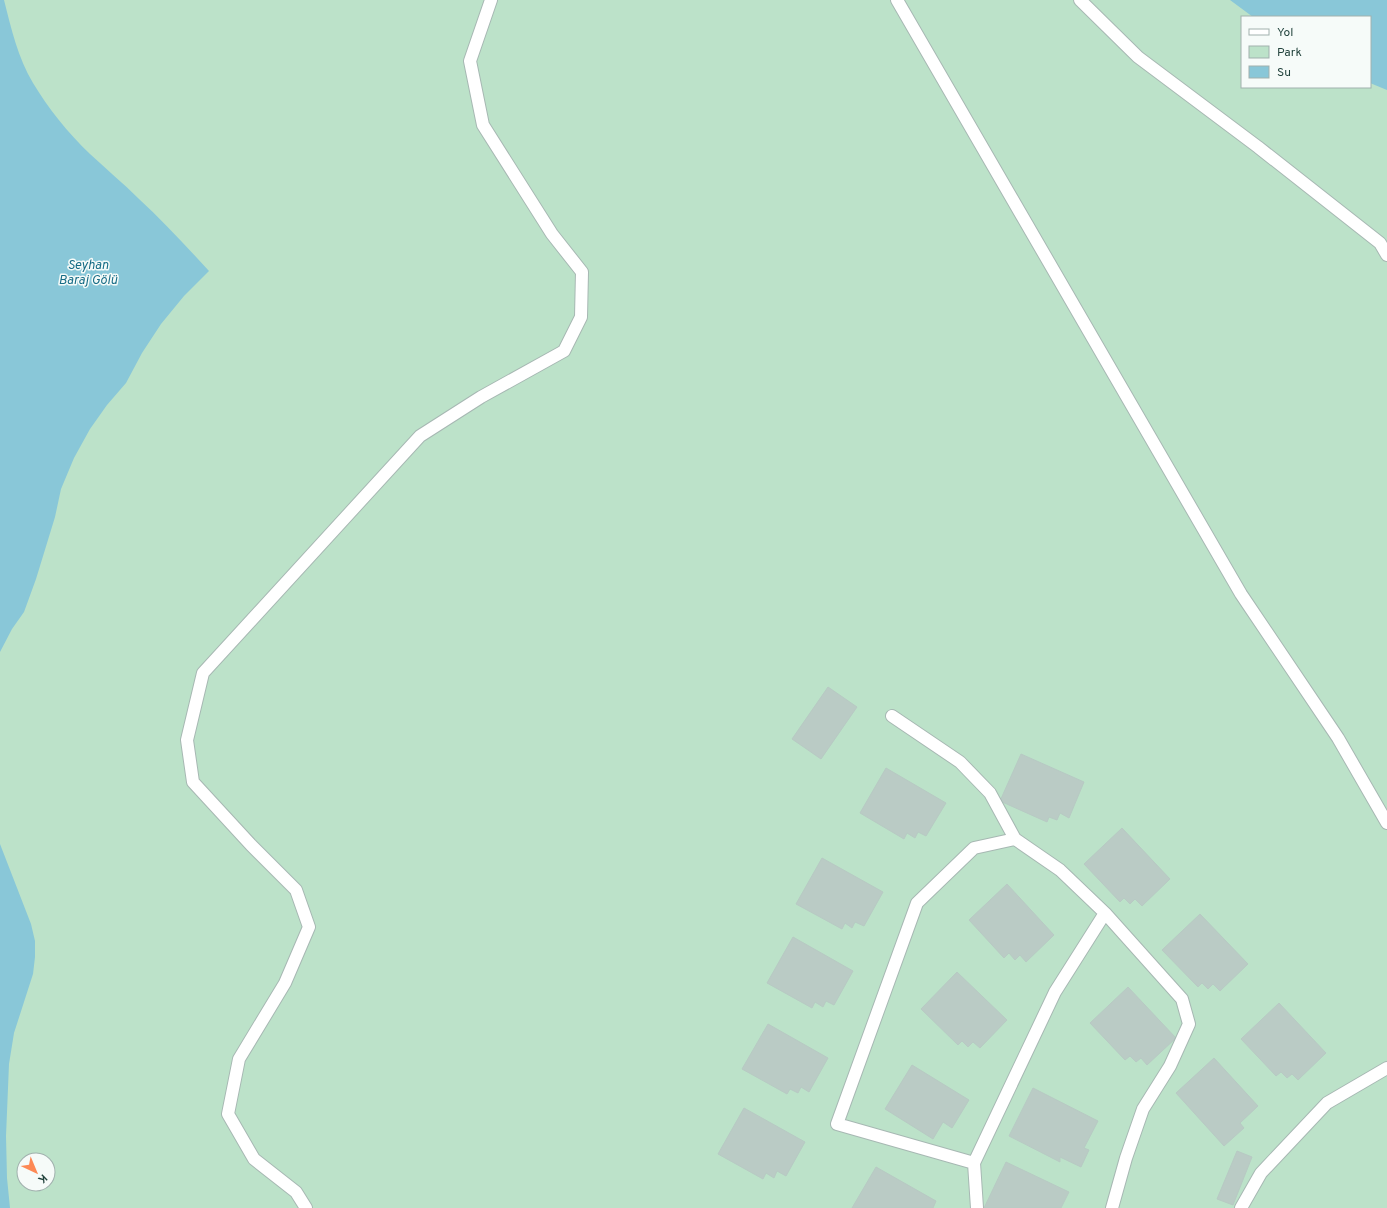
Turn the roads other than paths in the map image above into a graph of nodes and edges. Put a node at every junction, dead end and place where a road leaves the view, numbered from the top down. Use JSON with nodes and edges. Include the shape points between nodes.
{"nodes":[{"id":1,"x":491,"y":0,"type":"edge"},
{"id":2,"x":897,"y":0,"type":"edge"},
{"id":3,"x":1080,"y":0,"type":"edge"},
{"id":4,"x":1387,"y":255,"type":"edge"},
{"id":5,"x":892,"y":716,"type":"dead end"},
{"id":6,"x":1387,"y":823,"type":"edge"},
{"id":7,"x":1015,"y":839,"type":"junction"},
{"id":8,"x":1105,"y":913,"type":"junction"},
{"id":9,"x":1387,"y":1068,"type":"edge"},
{"id":10,"x":974,"y":1163,"type":"junction"},
{"id":11,"x":306,"y":1208,"type":"edge"},
{"id":12,"x":977,"y":1208,"type":"edge"},
{"id":13,"x":1112,"y":1208,"type":"edge"},
{"id":14,"x":1241,"y":1208,"type":"edge"}],
"edges":[{"from":1,"to":11,"type":"street","via":[[470,61],[482,125],[552,234],[582,272],[581,317],[564,351],[481,397],[420,436],[203,673],[187,740],[193,782],[296,890],[309,927],[285,982],[239,1059],[228,1114],[254,1159],[296,1192]]},
{"from":2,"to":6,"type":"street","via":[[1241,594],[1338,738]]},
{"from":3,"to":4,"type":"street","via":[[1138,57],[1380,243]]},
{"from":5,"to":7,"type":"street","via":[[960,762],[990,793]]},
{"from":7,"to":8,"type":"street","via":[[1060,870]]},
{"from":7,"to":10,"type":"street","via":[[974,848],[917,903],[837,1124]]},
{"from":8,"to":10,"type":"street","via":[[1056,992]]},
{"from":8,"to":13,"type":"street","via":[[1182,999],[1189,1024],[1170,1066],[1143,1109]]},
{"from":9,"to":14,"type":"street","via":[[1327,1103],[1261,1173]]},
{"from":10,"to":12,"type":"street"}]}
